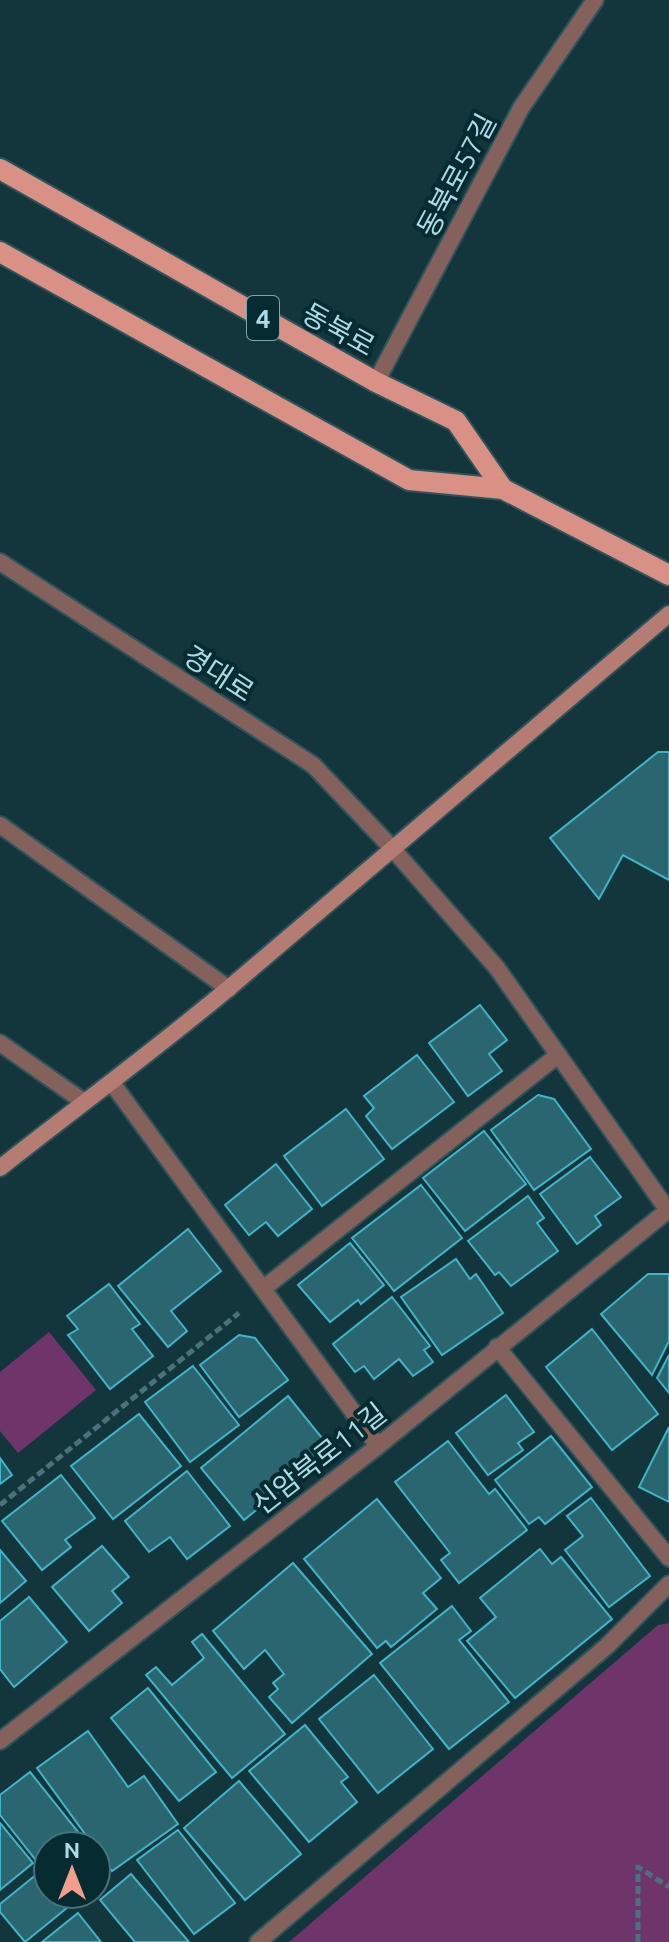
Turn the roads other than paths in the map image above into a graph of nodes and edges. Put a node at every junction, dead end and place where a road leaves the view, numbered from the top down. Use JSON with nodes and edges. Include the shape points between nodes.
{"nodes":[{"id":1,"x":595,"y":0,"type":"edge"},
{"id":2,"x":0,"y":169,"type":"edge"},
{"id":3,"x":0,"y":252,"type":"edge"},
{"id":4,"x":376,"y":382,"type":"junction"},
{"id":5,"x":503,"y":489,"type":"junction"},
{"id":6,"x":0,"y":562,"type":"edge"},
{"id":7,"x":669,"y":575,"type":"edge"},
{"id":8,"x":669,"y":614,"type":"edge"},
{"id":9,"x":0,"y":825,"type":"edge"},
{"id":10,"x":392,"y":848,"type":"junction"},
{"id":11,"x":229,"y":989,"type":"junction"},
{"id":12,"x":0,"y":1043,"type":"edge"},
{"id":13,"x":558,"y":1055,"type":"junction"},
{"id":14,"x":112,"y":1083,"type":"junction"},
{"id":15,"x":84,"y":1102,"type":"junction"},
{"id":16,"x":0,"y":1168,"type":"edge"},
{"id":17,"x":668,"y":1211,"type":"edge"},
{"id":18,"x":264,"y":1288,"type":"junction"},
{"id":19,"x":497,"y":1347,"type":"junction"},
{"id":20,"x":378,"y":1446,"type":"junction"},
{"id":21,"x":669,"y":1558,"type":"edge"},
{"id":22,"x":669,"y":1584,"type":"edge"},
{"id":23,"x":0,"y":1741,"type":"edge"},
{"id":24,"x":258,"y":1942,"type":"edge"}],
"edges":[{"from":1,"to":4,"type":"street","name":"동북로57길","via":[[521,108]]},
{"from":2,"to":4,"type":"main road","name":"동북로","number":"4"},
{"from":3,"to":5,"type":"main road","name":"동북로","number":"4","via":[[409,480]]},
{"from":4,"to":5,"type":"main road","name":"동북로","number":"4","via":[[456,421]]},
{"from":5,"to":7,"type":"main road","name":"동북로","number":"4"},
{"from":6,"to":10,"type":"street","name":"경대로","via":[[313,765]]},
{"from":8,"to":10,"type":"main road"},
{"from":9,"to":11,"type":"street"},
{"from":10,"to":11,"type":"main road"},
{"from":10,"to":13,"type":"street","name":"경대로","via":[[497,968]]},
{"from":11,"to":14,"type":"main road"},
{"from":12,"to":15,"type":"street"},
{"from":13,"to":17,"type":"street","name":"경대로"},
{"from":13,"to":18,"type":"street"},
{"from":14,"to":15,"type":"main road"},
{"from":14,"to":18,"type":"street"},
{"from":15,"to":16,"type":"main road"},
{"from":17,"to":19,"type":"street","name":"신암북로11길"},
{"from":18,"to":20,"type":"street"},
{"from":19,"to":20,"type":"street","name":"신암북로11길"},
{"from":19,"to":21,"type":"street"},
{"from":20,"to":23,"type":"street","name":"신암북로11길"},
{"from":22,"to":24,"type":"street","via":[[607,1646]]}]}
